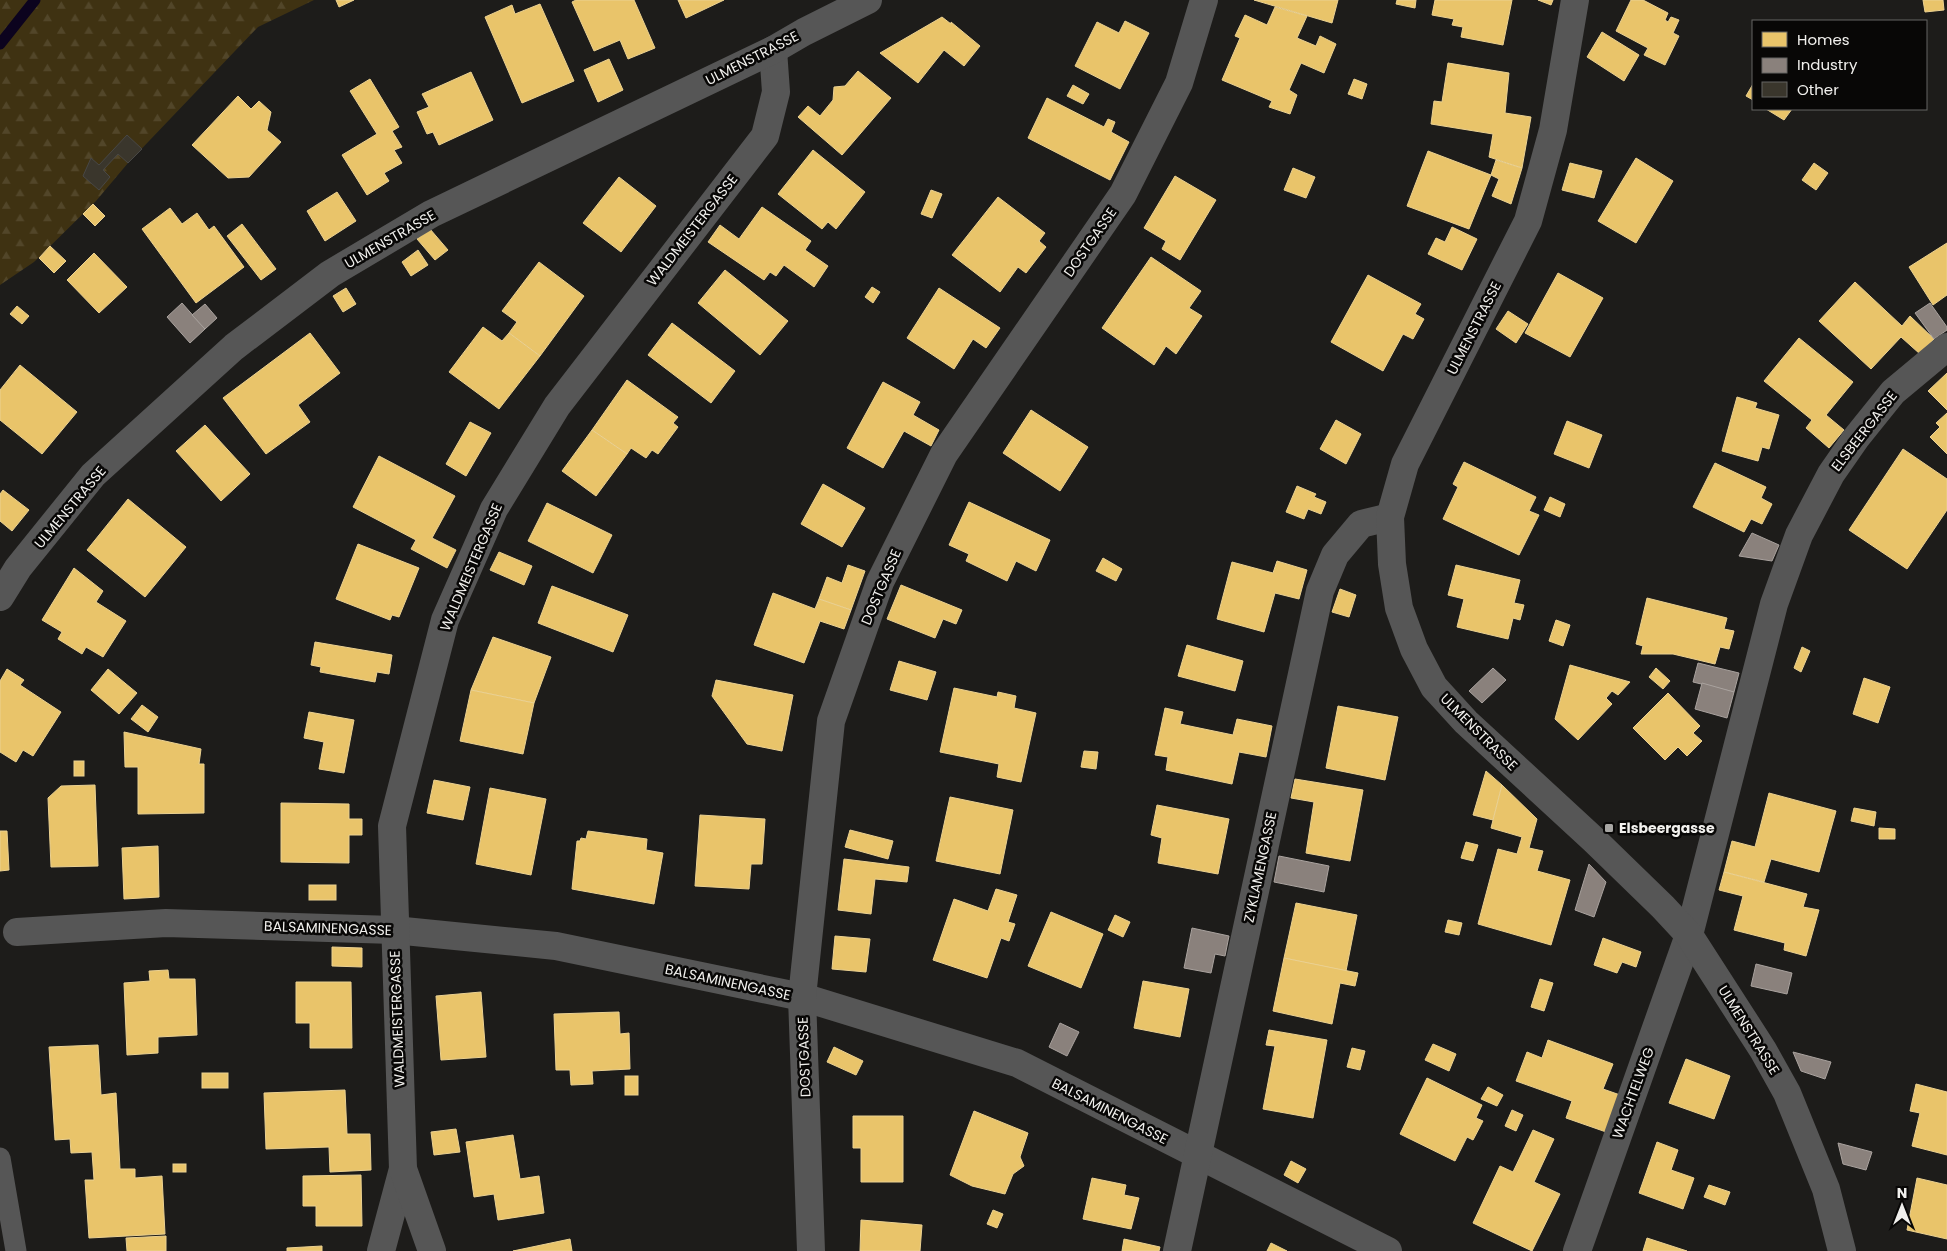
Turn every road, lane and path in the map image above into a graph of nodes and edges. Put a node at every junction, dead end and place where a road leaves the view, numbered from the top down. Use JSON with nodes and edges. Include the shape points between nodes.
{"nodes":[{"id":1,"x":868,"y":0,"type":"edge"},
{"id":2,"x":1204,"y":0,"type":"edge"},
{"id":3,"x":1575,"y":0,"type":"edge"},
{"id":4,"x":773,"y":50,"type":"junction"},
{"id":5,"x":1947,"y":347,"type":"edge"},
{"id":6,"x":1390,"y":517,"type":"junction"},
{"id":7,"x":0,"y":597,"type":"edge"},
{"id":8,"x":394,"y":930,"type":"junction"},
{"id":9,"x":17,"y":932,"type":"dead end"},
{"id":10,"x":1689,"y":935,"type":"junction"},
{"id":11,"x":802,"y":998,"type":"junction"},
{"id":12,"x":1197,"y":1154,"type":"junction"},
{"id":13,"x":0,"y":1158,"type":"edge"},
{"id":14,"x":403,"y":1168,"type":"junction"},
{"id":15,"x":16,"y":1251,"type":"edge"},
{"id":16,"x":381,"y":1251,"type":"edge"},
{"id":17,"x":432,"y":1251,"type":"edge"},
{"id":18,"x":811,"y":1251,"type":"edge"},
{"id":19,"x":1177,"y":1251,"type":"edge"},
{"id":20,"x":1388,"y":1251,"type":"edge"},
{"id":21,"x":1577,"y":1251,"type":"edge"},
{"id":22,"x":1842,"y":1251,"type":"edge"}],
"edges":[{"from":1,"to":4,"type":"street","name":"ULMENSTRASSE"},
{"from":2,"to":11,"type":"street","name":"DOSTGASSE","via":[[1179,82],[1123,194],[944,454],[880,582],[831,721]]},
{"from":3,"to":6,"type":"street","name":"ULMENSTRASSE","via":[[1553,130],[1528,221],[1404,464]]},
{"from":4,"to":7,"type":"street","name":"ULMENSTRASSE","via":[[431,214],[330,274],[234,348],[93,475],[18,568]]},
{"from":4,"to":8,"type":"street","name":"WALDMEISTERGASSE","via":[[776,92],[765,136],[557,406],[494,509],[445,620],[392,826]]},
{"from":5,"to":10,"type":"street","name":"ELSBEERGASSE","via":[[1893,392],[1856,438],[1831,474],[1799,535],[1774,604]]},
{"from":6,"to":10,"type":"street","name":"ULMENSTRASSE","via":[[1392,564],[1399,608],[1414,649],[1434,687],[1466,722],[1601,847]]},
{"from":6,"to":12,"type":"street","name":"ZYKLAMENGASSE","via":[[1361,524],[1335,555],[1320,591]]},
{"from":8,"to":9,"type":"street","name":"BALSAMINENGASSE","via":[[166,924]]},
{"from":8,"to":11,"type":"street","name":"BALSAMINENGASSE","via":[[556,946]]},
{"from":8,"to":14,"type":"street","name":"WALDMEISTERGASSE"},
{"from":10,"to":21,"type":"street","name":"WACHTELWEG"},
{"from":10,"to":22,"type":"street","name":"ULMENSTRASSE","via":[[1787,1093],[1826,1189]]},
{"from":11,"to":12,"type":"street","name":"BALSAMINENGASSE","via":[[1017,1063]]},
{"from":11,"to":18,"type":"street","name":"DOSTGASSE"},
{"from":12,"to":19,"type":"street","name":"ZYKLAMENGASSE"},
{"from":12,"to":20,"type":"street","name":"BALSAMINENGASSE"},
{"from":13,"to":15,"type":"lane"},
{"from":14,"to":16,"type":"street"},
{"from":14,"to":17,"type":"street","name":"WALDMEISTERGASSE"}]}
